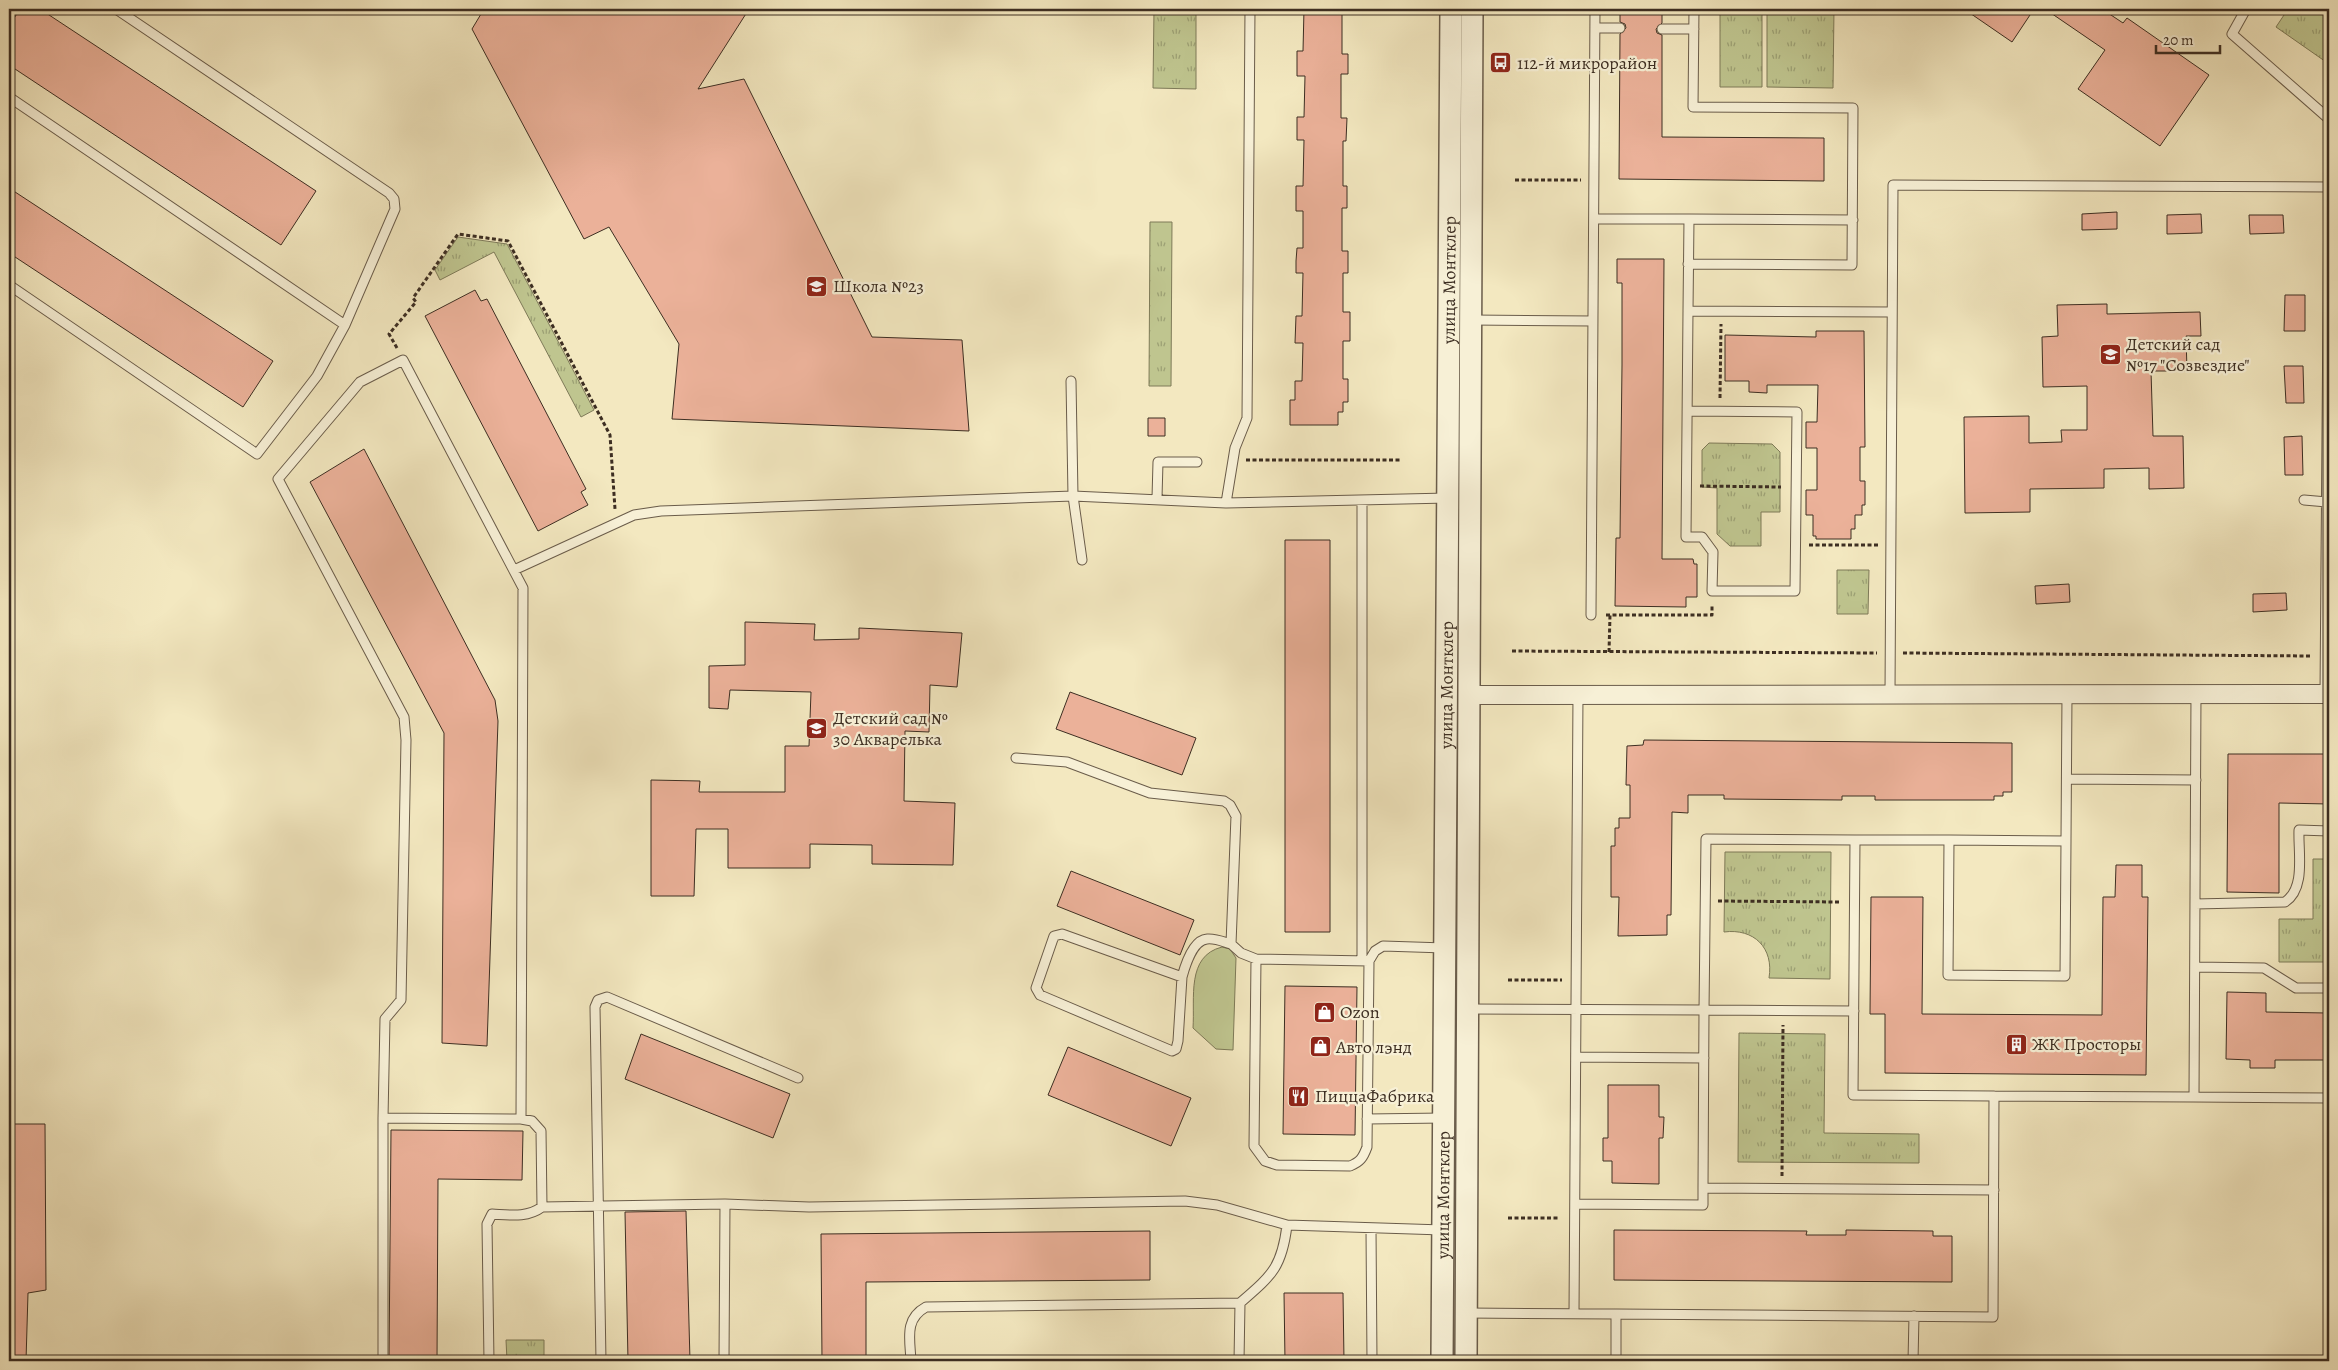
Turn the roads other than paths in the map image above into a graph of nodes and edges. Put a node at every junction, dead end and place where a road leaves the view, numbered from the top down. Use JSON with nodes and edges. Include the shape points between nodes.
{"nodes":[{"id":1,"x":116,"y":9,"type":"edge"},
{"id":2,"x":1250,"y":9,"type":"edge"},
{"id":3,"x":1451,"y":9,"type":"edge"},
{"id":4,"x":1472,"y":9,"type":"edge"},
{"id":5,"x":1595,"y":9,"type":"edge"},
{"id":6,"x":1694,"y":9,"type":"edge"},
{"id":7,"x":2246,"y":9,"type":"edge"},
{"id":8,"x":1595,"y":28,"type":"junction"},
{"id":9,"x":1620,"y":28,"type":"dead end"},
{"id":10,"x":1662,"y":28,"type":"dead end"},
{"id":11,"x":1694,"y":29,"type":"junction"},
{"id":12,"x":9,"y":97,"type":"edge"},
{"id":13,"x":2329,"y":119,"type":"edge"},
{"id":14,"x":2329,"y":176,"type":"edge"},
{"id":15,"x":2329,"y":187,"type":"edge"},
{"id":16,"x":1594,"y":219,"type":"junction"},
{"id":17,"x":1689,"y":219,"type":"junction"},
{"id":18,"x":2329,"y":219,"type":"edge"},
{"id":19,"x":1852,"y":220,"type":"junction"},
{"id":20,"x":1688,"y":264,"type":"junction"},
{"id":21,"x":9,"y":285,"type":"edge"},
{"id":22,"x":1688,"y":311,"type":"junction"},
{"id":23,"x":1892,"y":312,"type":"junction"},
{"id":24,"x":1471,"y":320,"type":"junction"},
{"id":25,"x":1593,"y":321,"type":"junction"},
{"id":26,"x":345,"y":325,"type":"junction"},
{"id":27,"x":1071,"y":380,"type":"dead end"},
{"id":28,"x":1687,"y":411,"type":"junction"},
{"id":29,"x":1196,"y":462,"type":"dead end"},
{"id":30,"x":1073,"y":496,"type":"junction"},
{"id":31,"x":1157,"y":498,"type":"junction"},
{"id":32,"x":1448,"y":498,"type":"junction"},
{"id":33,"x":1362,"y":500,"type":"junction"},
{"id":34,"x":2304,"y":500,"type":"dead end"},
{"id":35,"x":2327,"y":502,"type":"junction"},
{"id":36,"x":1226,"y":503,"type":"junction"},
{"id":37,"x":1082,"y":560,"type":"dead end"},
{"id":38,"x":514,"y":570,"type":"junction"},
{"id":39,"x":2328,"y":579,"type":"edge"},
{"id":40,"x":1591,"y":614,"type":"road end"},
{"id":41,"x":2196,"y":693,"type":"junction"},
{"id":42,"x":1578,"y":694,"type":"junction"},
{"id":43,"x":1890,"y":694,"type":"junction"},
{"id":44,"x":2067,"y":694,"type":"junction"},
{"id":45,"x":2327,"y":694,"type":"edge"},
{"id":46,"x":1469,"y":695,"type":"junction"},
{"id":47,"x":1016,"y":758,"type":"dead end"},
{"id":48,"x":2066,"y":779,"type":"junction"},
{"id":49,"x":2196,"y":780,"type":"junction"},
{"id":50,"x":2329,"y":830,"type":"edge"},
{"id":51,"x":1855,"y":840,"type":"junction"},
{"id":52,"x":1949,"y":840,"type":"junction"},
{"id":53,"x":2066,"y":841,"type":"junction"},
{"id":54,"x":2195,"y":904,"type":"junction"},
{"id":55,"x":1231,"y":944,"type":"junction"},
{"id":56,"x":1445,"y":948,"type":"junction"},
{"id":57,"x":1256,"y":959,"type":"junction"},
{"id":58,"x":1366,"y":960,"type":"junction"},
{"id":59,"x":2195,"y":967,"type":"junction"},
{"id":60,"x":1182,"y":978,"type":"junction"},
{"id":61,"x":2329,"y":988,"type":"edge"},
{"id":62,"x":1467,"y":1009,"type":"junction"},
{"id":63,"x":1576,"y":1010,"type":"junction"},
{"id":64,"x":1704,"y":1010,"type":"junction"},
{"id":65,"x":1854,"y":1011,"type":"junction"},
{"id":66,"x":1576,"y":1057,"type":"junction"},
{"id":67,"x":1704,"y":1058,"type":"junction"},
{"id":68,"x":798,"y":1078,"type":"dead end"},
{"id":69,"x":1994,"y":1096,"type":"junction"},
{"id":70,"x":2194,"y":1097,"type":"junction"},
{"id":71,"x":2329,"y":1098,"type":"edge"},
{"id":72,"x":383,"y":1118,"type":"junction"},
{"id":73,"x":1445,"y":1118,"type":"junction"},
{"id":74,"x":521,"y":1119,"type":"junction"},
{"id":75,"x":1367,"y":1119,"type":"junction"},
{"id":76,"x":1703,"y":1188,"type":"junction"},
{"id":77,"x":1994,"y":1190,"type":"junction"},
{"id":78,"x":725,"y":1204,"type":"junction"},
{"id":79,"x":1575,"y":1204,"type":"junction"},
{"id":80,"x":596,"y":1206,"type":"junction"},
{"id":81,"x":542,"y":1207,"type":"junction"},
{"id":82,"x":1287,"y":1225,"type":"junction"},
{"id":83,"x":1371,"y":1228,"type":"junction"},
{"id":84,"x":1443,"y":1230,"type":"junction"},
{"id":85,"x":1240,"y":1303,"type":"junction"},
{"id":86,"x":1466,"y":1313,"type":"junction"},
{"id":87,"x":1574,"y":1314,"type":"junction"},
{"id":88,"x":1616,"y":1314,"type":"junction"},
{"id":89,"x":1914,"y":1316,"type":"junction"},
{"id":90,"x":383,"y":1361,"type":"edge"},
{"id":91,"x":489,"y":1361,"type":"edge"},
{"id":92,"x":601,"y":1361,"type":"edge"},
{"id":93,"x":724,"y":1361,"type":"edge"},
{"id":94,"x":911,"y":1361,"type":"edge"},
{"id":95,"x":1239,"y":1361,"type":"edge"},
{"id":96,"x":1372,"y":1361,"type":"edge"},
{"id":97,"x":1442,"y":1361,"type":"edge"},
{"id":98,"x":1466,"y":1361,"type":"edge"},
{"id":99,"x":1616,"y":1361,"type":"edge"},
{"id":100,"x":1914,"y":1361,"type":"edge"}],
"edges":[{"from":1,"to":26,"type":"lane","via":[[389,193],[395,209]]},
{"from":2,"to":36,"type":"lane","via":[[1247,418],[1235,448]]},
{"from":3,"to":32,"type":"street","name":"улица Монтклер"},
{"from":4,"to":24,"type":"street","name":"улица Монтклер"},
{"from":5,"to":8,"type":"lane"},
{"from":6,"to":11,"type":"lane"},
{"from":7,"to":13,"type":"lane","via":[[2232,34]]},
{"from":8,"to":9,"type":"lane"},
{"from":8,"to":16,"type":"lane"},
{"from":10,"to":11,"type":"lane"},
{"from":11,"to":19,"type":"lane","via":[[1693,107],[1853,108]]},
{"from":12,"to":26,"type":"lane"},
{"from":14,"to":15,"type":"lane"},
{"from":15,"to":18,"type":"lane"},
{"from":15,"to":23,"type":"lane","via":[[1893,185]]},
{"from":16,"to":17,"type":"lane"},
{"from":16,"to":25,"type":"lane"},
{"from":17,"to":19,"type":"lane"},
{"from":17,"to":20,"type":"lane"},
{"from":18,"to":35,"type":"lane"},
{"from":19,"to":20,"type":"lane","via":[[1852,265]]},
{"from":20,"to":22,"type":"lane"},
{"from":21,"to":26,"type":"lane","via":[[257,454],[317,376]]},
{"from":22,"to":23,"type":"lane"},
{"from":22,"to":28,"type":"lane"},
{"from":23,"to":43,"type":"lane"},
{"from":24,"to":25,"type":"lane"},
{"from":24,"to":46,"type":"street","name":"улица Монтклер"},
{"from":25,"to":40,"type":"lane"},
{"from":27,"to":30,"type":"lane"},
{"from":28,"to":28,"type":"lane","via":[[1796,412],[1795,592],[1712,591],[1713,552],[1702,537],[1686,537]]},
{"from":29,"to":31,"type":"lane","via":[[1158,462]]},
{"from":30,"to":31,"type":"lane"},
{"from":30,"to":37,"type":"lane"},
{"from":30,"to":38,"type":"lane","via":[[661,511],[634,515]]},
{"from":31,"to":36,"type":"lane"},
{"from":32,"to":33,"type":"lane"},
{"from":32,"to":56,"type":"street","name":"улица Монтклер"},
{"from":33,"to":36,"type":"lane"},
{"from":33,"to":58,"type":"lane"},
{"from":34,"to":35,"type":"lane"},
{"from":35,"to":39,"type":"lane"},
{"from":38,"to":72,"type":"lane","via":[[403,360],[360,382],[278,479],[404,717],[401,1000],[385,1019]]},
{"from":38,"to":74,"type":"lane","via":[[523,588]]},
{"from":39,"to":45,"type":"lane"},
{"from":41,"to":44,"type":"street"},
{"from":41,"to":45,"type":"street"},
{"from":41,"to":49,"type":"lane"},
{"from":42,"to":43,"type":"street"},
{"from":42,"to":46,"type":"street"},
{"from":42,"to":63,"type":"lane"},
{"from":43,"to":44,"type":"street"},
{"from":44,"to":48,"type":"lane"},
{"from":46,"to":62,"type":"street","name":"улица Монтклер"},
{"from":47,"to":55,"type":"lane","via":[[1067,762],[1142,791],[1217,799],[1230,805],[1236,816]]},
{"from":48,"to":49,"type":"lane"},
{"from":48,"to":53,"type":"lane"},
{"from":49,"to":54,"type":"lane"},
{"from":50,"to":54,"type":"lane","via":[[2299,830],[2298,885],[2285,902]]},
{"from":51,"to":52,"type":"lane"},
{"from":51,"to":64,"type":"lane","via":[[1706,839]]},
{"from":51,"to":65,"type":"lane"},
{"from":52,"to":53,"type":"lane"},
{"from":52,"to":53,"type":"lane","via":[[1948,975],[2016,976],[2065,976]]},
{"from":54,"to":59,"type":"lane"},
{"from":55,"to":57,"type":"lane","via":[[1240,953]]},
{"from":55,"to":60,"type":"lane","via":[[1208,939],[1198,943],[1184,966]]},
{"from":56,"to":58,"type":"lane","via":[[1384,946]]},
{"from":56,"to":73,"type":"street","name":"улица Монтклер"},
{"from":57,"to":58,"type":"lane"},
{"from":57,"to":75,"type":"lane","via":[[1254,1146],[1258,1155],[1277,1165],[1350,1166],[1364,1157]]},
{"from":58,"to":75,"type":"lane"},
{"from":59,"to":61,"type":"lane","via":[[2264,968],[2296,988]]},
{"from":59,"to":70,"type":"lane"},
{"from":60,"to":60,"type":"lane","via":[[1178,1041],[1172,1052],[1040,995],[1036,988],[1054,936],[1062,934]]},
{"from":62,"to":63,"type":"lane"},
{"from":62,"to":86,"type":"street","name":"улица Монтклер"},
{"from":63,"to":64,"type":"lane"},
{"from":63,"to":66,"type":"lane"},
{"from":64,"to":65,"type":"lane"},
{"from":64,"to":67,"type":"lane"},
{"from":65,"to":69,"type":"lane","via":[[1853,1095]]},
{"from":66,"to":67,"type":"lane"},
{"from":66,"to":79,"type":"lane"},
{"from":67,"to":76,"type":"lane"},
{"from":68,"to":80,"type":"lane","via":[[607,997],[598,1000],[595,1007]]},
{"from":69,"to":70,"type":"lane"},
{"from":69,"to":77,"type":"lane"},
{"from":70,"to":71,"type":"lane"},
{"from":72,"to":74,"type":"lane"},
{"from":72,"to":90,"type":"lane"},
{"from":73,"to":75,"type":"lane"},
{"from":73,"to":84,"type":"street","name":"улица Монтклер"},
{"from":74,"to":81,"type":"lane","via":[[532,1121],[541,1130]]},
{"from":76,"to":77,"type":"lane"},
{"from":76,"to":79,"type":"lane","via":[[1703,1205]]},
{"from":77,"to":89,"type":"lane","via":[[1993,1317]]},
{"from":78,"to":80,"type":"lane"},
{"from":78,"to":82,"type":"lane","via":[[809,1207],[1185,1202],[1217,1205]]},
{"from":78,"to":93,"type":"lane"},
{"from":79,"to":87,"type":"lane"},
{"from":80,"to":81,"type":"lane"},
{"from":80,"to":92,"type":"lane"},
{"from":81,"to":91,"type":"lane","via":[[522,1216],[492,1214],[487,1224]]},
{"from":82,"to":83,"type":"lane"},
{"from":82,"to":85,"type":"lane","via":[[1284,1246],[1272,1276]]},
{"from":83,"to":84,"type":"lane"},
{"from":83,"to":96,"type":"lane"},
{"from":84,"to":97,"type":"street","name":"улица Монтклер"},
{"from":85,"to":94,"type":"lane","via":[[926,1307],[916,1312],[910,1322]]},
{"from":85,"to":95,"type":"lane"},
{"from":86,"to":87,"type":"lane"},
{"from":86,"to":98,"type":"street","name":"улица Монтклер"},
{"from":87,"to":88,"type":"lane"},
{"from":88,"to":89,"type":"lane"},
{"from":88,"to":99,"type":"lane"},
{"from":89,"to":100,"type":"lane"}]}
